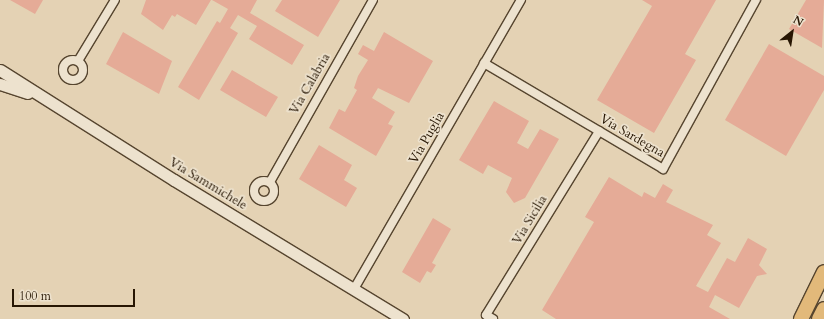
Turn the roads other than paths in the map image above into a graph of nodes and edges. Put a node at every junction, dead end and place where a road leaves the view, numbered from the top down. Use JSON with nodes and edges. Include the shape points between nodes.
{"nodes":[{"id":1,"x":114,"y":0,"type":"edge"},
{"id":2,"x":373,"y":0,"type":"edge"},
{"id":3,"x":521,"y":0,"type":"edge"},
{"id":4,"x":756,"y":0,"type":"edge"},
{"id":5,"x":78,"y":61,"type":"dead end"},
{"id":6,"x":484,"y":63,"type":"junction"},
{"id":7,"x":0,"y":70,"type":"edge"},
{"id":8,"x":0,"y":84,"type":"edge"},
{"id":9,"x":41,"y":96,"type":"junction"},
{"id":10,"x":599,"y":131,"type":"junction"},
{"id":11,"x":270,"y":182,"type":"dead end"},
{"id":12,"x":824,"y":272,"type":"edge"},
{"id":13,"x":354,"y":289,"type":"junction"},
{"id":14,"x":824,"y":309,"type":"edge"},
{"id":15,"x":404,"y":319,"type":"edge"},
{"id":16,"x":493,"y":319,"type":"edge"},
{"id":17,"x":801,"y":319,"type":"edge"},
{"id":18,"x":819,"y":319,"type":"edge"}],
"edges":[{"from":1,"to":5,"type":"street"},
{"from":2,"to":11,"type":"street","name":"Via Calabria"},
{"from":3,"to":6,"type":"street","name":"Via Puglia"},
{"from":4,"to":10,"type":"street","name":"Via Sardegna","via":[[663,169]]},
{"from":6,"to":10,"type":"street","name":"Via Sardegna"},
{"from":6,"to":13,"type":"street","name":"Via Puglia"},
{"from":7,"to":9,"type":"main road","name":"Via Sammichele"},
{"from":8,"to":9,"type":"main road"},
{"from":9,"to":13,"type":"main road","name":"Via Sammichele"},
{"from":10,"to":16,"type":"street","name":"Via Sicilia","via":[[486,315]]},
{"from":12,"to":17,"type":"highway"},
{"from":13,"to":15,"type":"main road","name":"Via Sammichele"},
{"from":14,"to":18,"type":"highway"}]}
